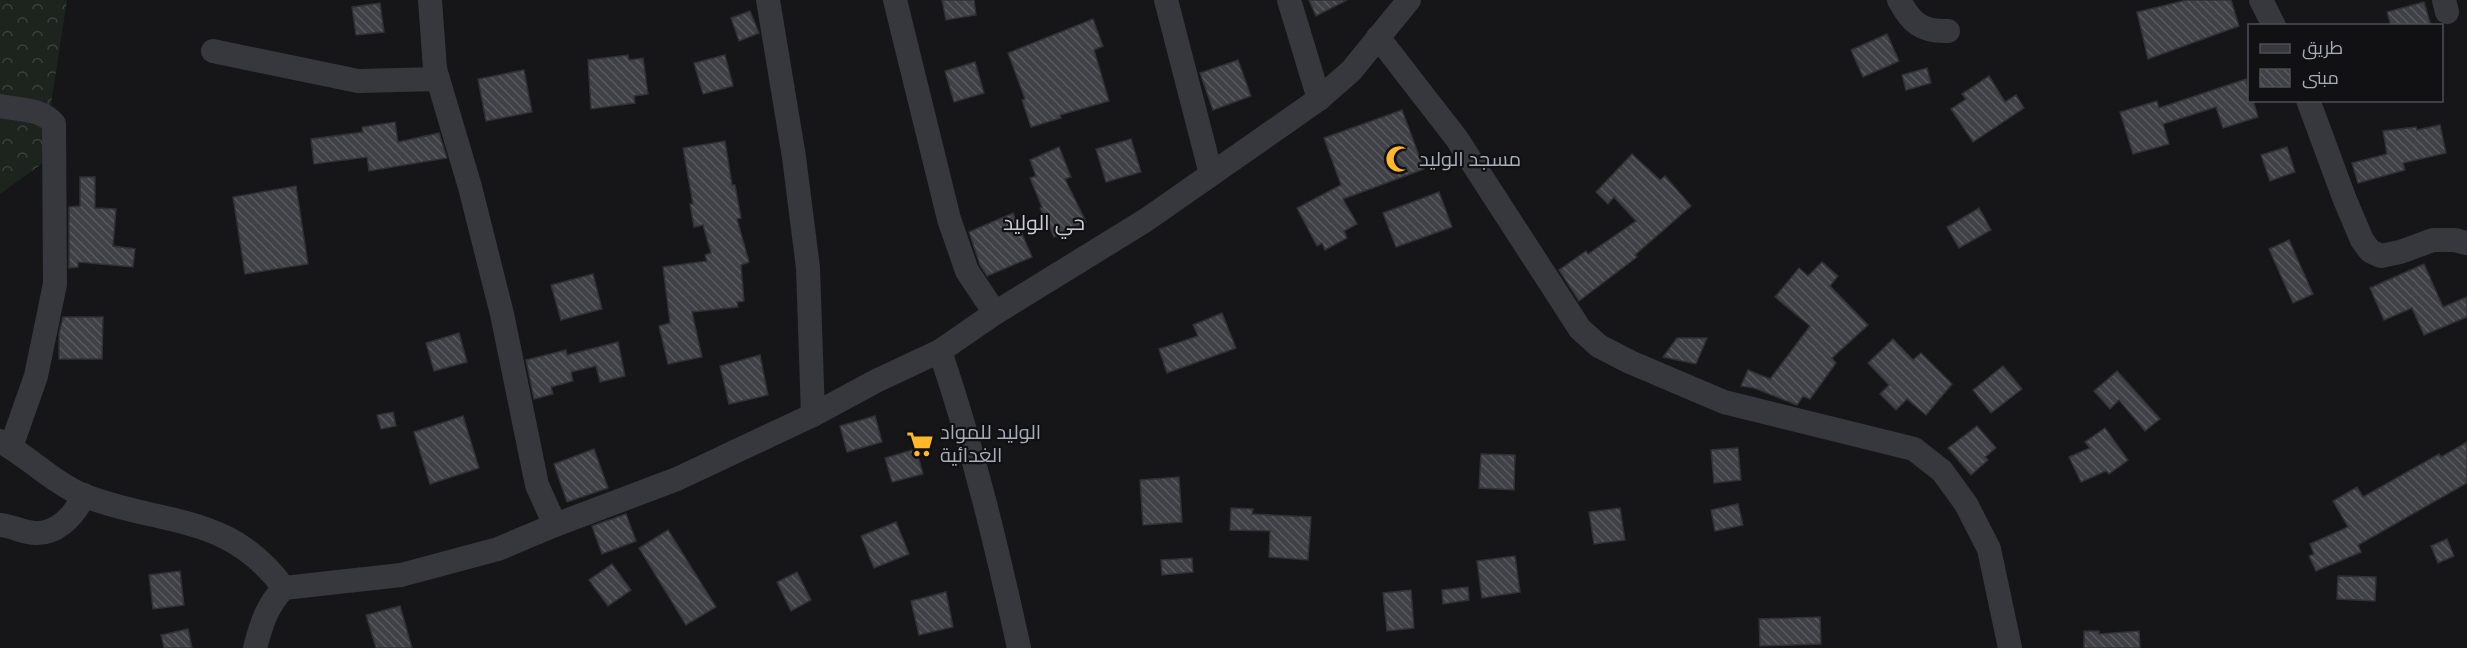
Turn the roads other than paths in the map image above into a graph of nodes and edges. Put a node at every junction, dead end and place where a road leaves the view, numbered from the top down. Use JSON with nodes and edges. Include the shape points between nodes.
{"nodes":[{"id":1,"x":430,"y":0,"type":"edge"},
{"id":2,"x":768,"y":0,"type":"edge"},
{"id":3,"x":895,"y":0,"type":"edge"},
{"id":4,"x":1166,"y":0,"type":"edge"},
{"id":5,"x":1289,"y":0,"type":"edge"},
{"id":6,"x":1409,"y":0,"type":"edge"},
{"id":7,"x":1899,"y":0,"type":"edge"},
{"id":8,"x":2261,"y":0,"type":"edge"},
{"id":9,"x":2273,"y":24,"type":"edge"},
{"id":10,"x":1948,"y":32,"type":"dead end"},
{"id":11,"x":1378,"y":37,"type":"junction"},
{"id":12,"x":213,"y":51,"type":"dead end"},
{"id":13,"x":438,"y":79,"type":"junction"},
{"id":14,"x":1319,"y":99,"type":"junction"},
{"id":15,"x":2309,"y":102,"type":"edge"},
{"id":16,"x":0,"y":106,"type":"edge"},
{"id":17,"x":1211,"y":174,"type":"junction"},
{"id":18,"x":2467,"y":243,"type":"edge"},
{"id":19,"x":995,"y":313,"type":"junction"},
{"id":20,"x":940,"y":351,"type":"junction"},
{"id":21,"x":813,"y":415,"type":"junction"},
{"id":22,"x":5,"y":444,"type":"edge"},
{"id":23,"x":84,"y":495,"type":"junction"},
{"id":24,"x":0,"y":525,"type":"edge"},
{"id":25,"x":555,"y":525,"type":"junction"},
{"id":26,"x":284,"y":588,"type":"junction"},
{"id":27,"x":255,"y":648,"type":"edge"},
{"id":28,"x":1019,"y":648,"type":"edge"},
{"id":29,"x":2010,"y":648,"type":"edge"}],
"edges":[{"from":1,"to":13,"type":"street"},
{"from":2,"to":21,"type":"street","via":[[808,268]]},
{"from":3,"to":19,"type":"street","via":[[949,219],[967,271]]},
{"from":4,"to":17,"type":"street"},
{"from":5,"to":14,"type":"street"},
{"from":6,"to":11,"type":"street"},
{"from":7,"to":10,"type":"street","via":[[1921,28]]},
{"from":8,"to":9,"type":"street"},
{"from":11,"to":14,"type":"street","via":[[1351,71]]},
{"from":11,"to":29,"type":"street","via":[[1457,139],[1580,329],[1599,346],[1724,402],[1914,449],[1942,471],[1966,504],[1989,549]]},
{"from":12,"to":13,"type":"street","via":[[358,81]]},
{"from":13,"to":25,"type":"street","via":[[502,314],[537,485]]},
{"from":14,"to":17,"type":"street"},
{"from":15,"to":18,"type":"street","via":[[2362,240],[2370,251],[2381,256],[2433,240]]},
{"from":16,"to":22,"type":"street","via":[[41,113],[54,124],[55,285],[36,376]]},
{"from":17,"to":19,"type":"street","via":[[1146,220]]},
{"from":19,"to":20,"type":"street"},
{"from":20,"to":21,"type":"street"},
{"from":20,"to":28,"type":"street","via":[[994,539]]},
{"from":21,"to":25,"type":"street","via":[[677,479]]},
{"from":22,"to":23,"type":"street"},
{"from":23,"to":24,"type":"street","via":[[63,524],[48,532],[30,533]]},
{"from":23,"to":26,"type":"street","via":[[221,534],[255,556]]},
{"from":25,"to":26,"type":"street","via":[[498,549],[401,575]]},
{"from":26,"to":27,"type":"street","via":[[273,599]]}]}
